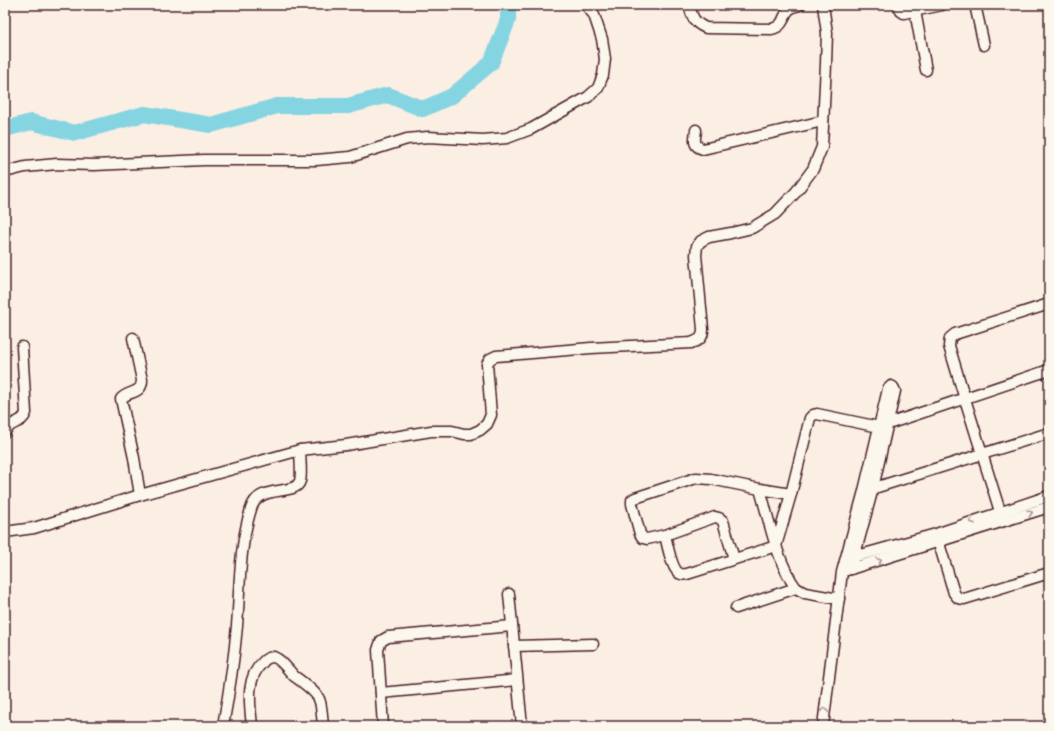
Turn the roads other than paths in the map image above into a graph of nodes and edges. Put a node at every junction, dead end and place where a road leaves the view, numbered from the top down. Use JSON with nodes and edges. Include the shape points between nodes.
{"nodes":[{"id":1,"x":586,"y":5,"type":"edge"},
{"id":2,"x":689,"y":5,"type":"edge"},
{"id":3,"x":823,"y":5,"type":"edge"},
{"id":4,"x":898,"y":5,"type":"edge"},
{"id":5,"x":942,"y":5,"type":"edge"},
{"id":6,"x":976,"y":5,"type":"edge"},
{"id":7,"x":794,"y":6,"type":"edge"},
{"id":8,"x":915,"y":11,"type":"junction"},
{"id":9,"x":984,"y":45,"type":"dead end"},
{"id":10,"x":926,"y":70,"type":"dead end"},
{"id":11,"x":823,"y":121,"type":"junction"},
{"id":12,"x":696,"y":130,"type":"dead end"},
{"id":13,"x":5,"y":172,"type":"edge"},
{"id":14,"x":1049,"y":304,"type":"edge"},
{"id":15,"x":133,"y":338,"type":"dead end"},
{"id":16,"x":22,"y":347,"type":"dead end"},
{"id":17,"x":1049,"y":370,"type":"edge"},
{"id":18,"x":965,"y":399,"type":"junction"},
{"id":19,"x":884,"y":425,"type":"junction"},
{"id":20,"x":5,"y":432,"type":"edge"},
{"id":21,"x":1049,"y":433,"type":"edge"},
{"id":22,"x":300,"y":450,"type":"junction"},
{"id":23,"x":982,"y":454,"type":"junction"},
{"id":24,"x":760,"y":489,"type":"junction"},
{"id":25,"x":868,"y":489,"type":"junction"},
{"id":26,"x":791,"y":494,"type":"junction"},
{"id":27,"x":140,"y":495,"type":"junction"},
{"id":28,"x":1049,"y":496,"type":"edge"},
{"id":29,"x":1049,"y":507,"type":"edge"},
{"id":30,"x":1002,"y":517,"type":"junction"},
{"id":31,"x":5,"y":532,"type":"edge"},
{"id":32,"x":665,"y":535,"type":"junction"},
{"id":33,"x":937,"y":538,"type":"junction"},
{"id":34,"x":776,"y":546,"type":"junction"},
{"id":35,"x":850,"y":558,"type":"junction"},
{"id":36,"x":734,"y":559,"type":"junction"},
{"id":37,"x":847,"y":571,"type":"junction"},
{"id":38,"x":1049,"y":573,"type":"edge"},
{"id":39,"x":796,"y":588,"type":"junction"},
{"id":40,"x":509,"y":594,"type":"dead end"},
{"id":41,"x":839,"y":599,"type":"junction"},
{"id":42,"x":736,"y":608,"type":"dead end"},
{"id":43,"x":512,"y":626,"type":"junction"},
{"id":44,"x":593,"y":644,"type":"dead end"},
{"id":45,"x":514,"y":646,"type":"junction"},
{"id":46,"x":517,"y":680,"type":"junction"},
{"id":47,"x":381,"y":693,"type":"junction"},
{"id":48,"x":223,"y":726,"type":"edge"},
{"id":49,"x":252,"y":726,"type":"edge"},
{"id":50,"x":323,"y":726,"type":"edge"},
{"id":51,"x":383,"y":726,"type":"edge"},
{"id":52,"x":522,"y":726,"type":"edge"},
{"id":53,"x":823,"y":726,"type":"edge"}],
"edges":[{"from":1,"to":13,"type":"street","via":[[594,15],[605,59],[604,75],[598,88],[588,97],[531,129],[507,138],[407,139],[350,157],[316,160],[204,160],[94,166],[57,164]]},
{"from":2,"to":7,"type":"street","via":[[692,17],[706,28],[772,29],[781,25],[787,10]]},
{"from":3,"to":11,"type":"street","via":[[827,33]]},
{"from":4,"to":8,"type":"street","via":[[904,13]]},
{"from":5,"to":8,"type":"street"},
{"from":6,"to":9,"type":"street"},
{"from":8,"to":10,"type":"street"},
{"from":11,"to":12,"type":"street","via":[[703,149],[695,144]]},
{"from":11,"to":22,"type":"street","via":[[822,147],[813,169],[775,214],[752,228],[709,237],[701,240],[697,246],[704,329],[703,336],[698,341],[496,356],[487,364],[490,415],[487,424],[480,430],[471,434],[431,431]]},
{"from":14,"to":18,"type":"street","via":[[955,334],[950,338],[949,346]]},
{"from":15,"to":27,"type":"street","via":[[142,384],[136,391],[121,399]]},
{"from":16,"to":20,"type":"street","via":[[25,418],[10,425]]},
{"from":17,"to":18,"type":"street"},
{"from":18,"to":19,"type":"street"},
{"from":18,"to":23,"type":"street"},
{"from":19,"to":25,"type":"street"},
{"from":19,"to":26,"type":"street","via":[[813,415],[810,418]]},
{"from":21,"to":23,"type":"street"},
{"from":22,"to":27,"type":"street"},
{"from":22,"to":48,"type":"street","via":[[301,476],[297,486],[264,494],[253,502],[251,508],[244,541],[232,680]]},
{"from":23,"to":25,"type":"street"},
{"from":23,"to":30,"type":"street"},
{"from":24,"to":26,"type":"street"},
{"from":24,"to":32,"type":"street","via":[[696,478],[632,500],[643,538],[647,540]]},
{"from":24,"to":34,"type":"street"},
{"from":25,"to":35,"type":"street"},
{"from":26,"to":34,"type":"street"},
{"from":27,"to":31,"type":"street","via":[[34,528]]},
{"from":28,"to":30,"type":"street"},
{"from":30,"to":29,"type":"street","one_way":true},
{"from":30,"to":33,"type":"street"},
{"from":32,"to":36,"type":"street","via":[[676,571],[681,574]]},
{"from":32,"to":36,"type":"street","via":[[715,517],[719,518],[723,521]]},
{"from":33,"to":35,"type":"street"},
{"from":37,"to":33,"type":"street","one_way":true},
{"from":33,"to":38,"type":"street","via":[[954,593],[958,598],[964,599]]},
{"from":34,"to":36,"type":"street"},
{"from":34,"to":39,"type":"street","via":[[789,579]]},
{"from":35,"to":37,"type":"street"},
{"from":37,"to":41,"type":"street"},
{"from":39,"to":41,"type":"street","via":[[805,593]]},
{"from":39,"to":42,"type":"street"},
{"from":40,"to":43,"type":"street"},
{"from":53,"to":41,"type":"street","one_way":true},
{"from":43,"to":45,"type":"street"},
{"from":43,"to":47,"type":"street","via":[[388,637],[381,641],[378,650]]},
{"from":44,"to":45,"type":"street"},
{"from":45,"to":46,"type":"street"},
{"from":46,"to":47,"type":"street"},
{"from":46,"to":52,"type":"street"},
{"from":47,"to":51,"type":"street"},
{"from":49,"to":50,"type":"street","via":[[251,682],[263,661],[274,657],[316,694],[320,700]]}]}
